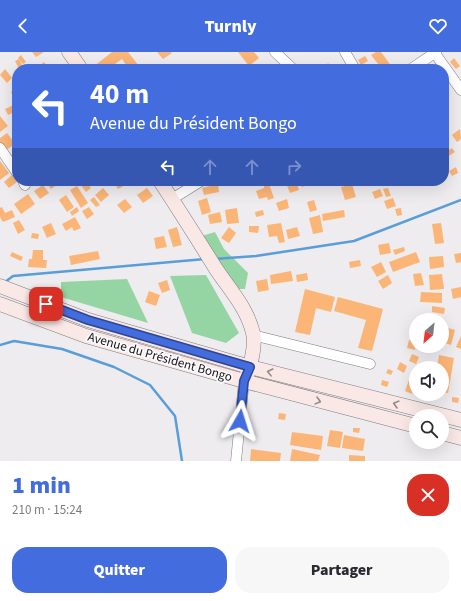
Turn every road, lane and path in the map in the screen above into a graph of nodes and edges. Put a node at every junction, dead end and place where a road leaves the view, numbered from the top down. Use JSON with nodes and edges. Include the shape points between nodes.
{"nodes":[{"id":1,"x":69,"y":52,"type":"edge"},
{"id":2,"x":275,"y":52,"type":"edge"},
{"id":3,"x":345,"y":52,"type":"edge"},
{"id":4,"x":435,"y":52,"type":"edge"},
{"id":5,"x":77,"y":64,"type":"edge"},
{"id":6,"x":288,"y":64,"type":"edge"},
{"id":7,"x":352,"y":64,"type":"edge"},
{"id":8,"x":418,"y":64,"type":"edge"},
{"id":9,"x":443,"y":64,"type":"edge"},
{"id":10,"x":449,"y":72,"type":"edge"},
{"id":11,"x":461,"y":90,"type":"edge"},
{"id":12,"x":0,"y":148,"type":"edge"},
{"id":13,"x":12,"y":166,"type":"edge"},
{"id":14,"x":163,"y":186,"type":"edge"},
{"id":15,"x":192,"y":186,"type":"edge"},
{"id":16,"x":172,"y":199,"type":"junction"},
{"id":17,"x":2,"y":287,"type":"edge"},
{"id":18,"x":0,"y":304,"type":"edge"},
{"id":19,"x":253,"y":335,"type":"junction"},
{"id":20,"x":370,"y":364,"type":"dead end"},
{"id":21,"x":250,"y":367,"type":"junction"},
{"id":22,"x":244,"y":381,"type":"junction"},
{"id":23,"x":461,"y":420,"type":"edge"},
{"id":24,"x":409,"y":424,"type":"edge"},
{"id":25,"x":449,"y":435,"type":"edge"},
{"id":26,"x":461,"y":438,"type":"edge"},
{"id":27,"x":236,"y":461,"type":"edge"}],
"edges":[{"from":1,"to":5,"type":"street"},
{"from":2,"to":6,"type":"street"},
{"from":3,"to":7,"type":"street"},
{"from":4,"to":8,"type":"street"},
{"from":4,"to":9,"type":"street"},
{"from":10,"to":11,"type":"street"},
{"from":12,"to":13,"type":"street"},
{"from":14,"to":16,"type":"street"},
{"from":15,"to":16,"type":"street"},
{"from":16,"to":19,"type":"street","via":[[242,306]]},
{"from":17,"to":21,"type":"street","name":"Avenue du Président Bongo","via":[[88,320]]},
{"from":18,"to":22,"type":"street","name":"Avenue du Président Bongo","via":[[86,336]]},
{"from":19,"to":20,"type":"street"},
{"from":19,"to":21,"type":"street"},
{"from":21,"to":22,"type":"street"},
{"from":23,"to":21,"type":"street","name":"Avenue du Président Bongo","one_way":true},
{"from":22,"to":24,"type":"street","name":"Avenue du Président Bongo","one_way":true},
{"from":22,"to":27,"type":"street"},
{"from":25,"to":26,"type":"street"}]}
